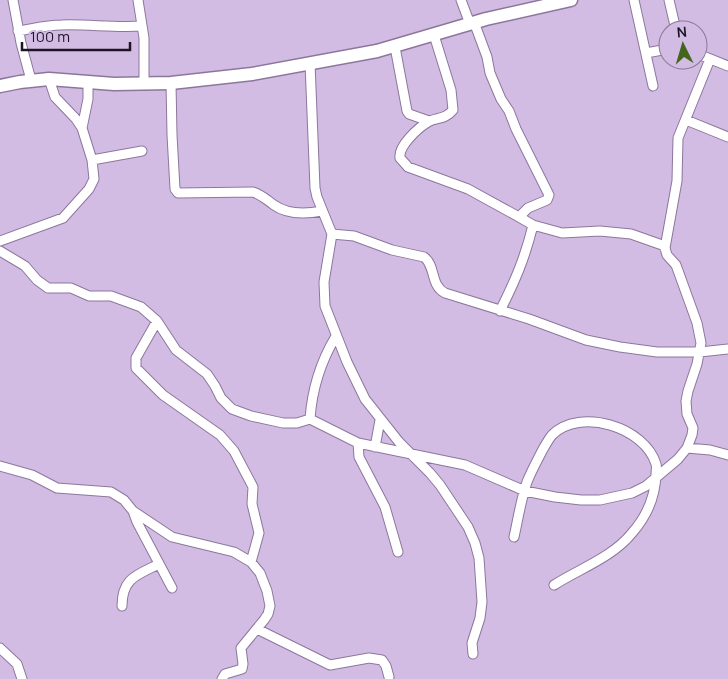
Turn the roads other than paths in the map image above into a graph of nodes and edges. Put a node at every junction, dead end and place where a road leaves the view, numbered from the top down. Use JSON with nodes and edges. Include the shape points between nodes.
{"nodes":[{"id":1,"x":13,"y":0,"type":"edge"},
{"id":2,"x":138,"y":0,"type":"edge"},
{"id":3,"x":461,"y":0,"type":"edge"},
{"id":4,"x":571,"y":0,"type":"edge"},
{"id":5,"x":634,"y":0,"type":"edge"},
{"id":6,"x":669,"y":0,"type":"edge"},
{"id":7,"x":674,"y":20,"type":"edge"},
{"id":8,"x":472,"y":23,"type":"junction"},
{"id":9,"x":142,"y":26,"type":"junction"},
{"id":10,"x":18,"y":31,"type":"junction"},
{"id":11,"x":434,"y":35,"type":"junction"},
{"id":12,"x":395,"y":47,"type":"junction"},
{"id":13,"x":658,"y":51,"type":"edge"},
{"id":14,"x":646,"y":53,"type":"junction"},
{"id":15,"x":710,"y":59,"type":"joint"},
{"id":16,"x":310,"y":63,"type":"junction"},
{"id":17,"x":728,"y":66,"type":"edge"},
{"id":18,"x":49,"y":79,"type":"junction"},
{"id":19,"x":31,"y":80,"type":"junction"},
{"id":20,"x":88,"y":83,"type":"junction"},
{"id":21,"x":144,"y":83,"type":"junction"},
{"id":22,"x":171,"y":83,"type":"junction"},
{"id":23,"x":0,"y":86,"type":"edge"},
{"id":24,"x":653,"y":86,"type":"dead end"},
{"id":25,"x":686,"y":120,"type":"junction"},
{"id":26,"x":429,"y":121,"type":"junction"},
{"id":27,"x":82,"y":128,"type":"junction"},
{"id":28,"x":728,"y":137,"type":"edge"},
{"id":29,"x":142,"y":152,"type":"dead end"},
{"id":30,"x":92,"y":160,"type":"junction"},
{"id":31,"x":322,"y":211,"type":"junction"},
{"id":32,"x":519,"y":217,"type":"junction"},
{"id":33,"x":533,"y":225,"type":"junction"},
{"id":34,"x":332,"y":234,"type":"junction"},
{"id":35,"x":0,"y":241,"type":"edge"},
{"id":36,"x":665,"y":246,"type":"junction"},
{"id":37,"x":0,"y":251,"type":"edge"},
{"id":38,"x":500,"y":311,"type":"junction"},
{"id":39,"x":157,"y":321,"type":"junction"},
{"id":40,"x":336,"y":336,"type":"junction"},
{"id":41,"x":728,"y":349,"type":"edge"},
{"id":42,"x":700,"y":352,"type":"junction"},
{"id":43,"x":310,"y":418,"type":"junction"},
{"id":44,"x":380,"y":420,"type":"junction"},
{"id":45,"x":358,"y":443,"type":"junction"},
{"id":46,"x":375,"y":447,"type":"junction"},
{"id":47,"x":687,"y":448,"type":"junction"},
{"id":48,"x":411,"y":454,"type":"junction"},
{"id":49,"x":728,"y":455,"type":"edge"},
{"id":50,"x":0,"y":466,"type":"edge"},
{"id":51,"x":656,"y":478,"type":"junction"},
{"id":52,"x":525,"y":491,"type":"junction"},
{"id":53,"x":133,"y":511,"type":"junction"},
{"id":54,"x":514,"y":537,"type":"dead end"},
{"id":55,"x":398,"y":552,"type":"dead end"},
{"id":56,"x":251,"y":562,"type":"junction"},
{"id":57,"x":159,"y":564,"type":"junction"},
{"id":58,"x":554,"y":586,"type":"dead end"},
{"id":59,"x":172,"y":588,"type":"dead end"},
{"id":60,"x":122,"y":606,"type":"dead end"},
{"id":61,"x":257,"y":629,"type":"junction"},
{"id":62,"x":0,"y":648,"type":"edge"},
{"id":63,"x":473,"y":654,"type":"dead end"},
{"id":64,"x":389,"y":677,"type":"dead end"},
{"id":65,"x":22,"y":679,"type":"edge"},
{"id":66,"x":222,"y":679,"type":"edge"}],
"edges":[{"from":1,"to":10,"type":"street"},
{"from":2,"to":9,"type":"street"},
{"from":3,"to":8,"type":"street"},
{"from":4,"to":8,"type":"street"},
{"from":5,"to":14,"type":"street"},
{"from":6,"to":7,"type":"street"},
{"from":8,"to":11,"type":"street"},
{"from":8,"to":32,"type":"street","via":[[501,99],[549,195],[547,200],[528,208]]},
{"from":9,"to":10,"type":"street","via":[[59,25]]},
{"from":9,"to":21,"type":"street"},
{"from":10,"to":19,"type":"street"},
{"from":11,"to":12,"type":"street"},
{"from":11,"to":26,"type":"street","via":[[453,107],[448,115]]},
{"from":12,"to":16,"type":"street"},
{"from":12,"to":26,"type":"street","via":[[407,111]]},
{"from":13,"to":14,"type":"street"},
{"from":14,"to":24,"type":"street"},
{"from":15,"to":17,"type":"street"},
{"from":15,"to":25,"type":"street"},
{"from":16,"to":22,"type":"street"},
{"from":16,"to":31,"type":"street","via":[[315,188]]},
{"from":18,"to":19,"type":"street"},
{"from":18,"to":20,"type":"street"},
{"from":18,"to":27,"type":"street","via":[[55,97]]},
{"from":19,"to":23,"type":"street"},
{"from":20,"to":21,"type":"street"},
{"from":20,"to":27,"type":"street"},
{"from":21,"to":22,"type":"street"},
{"from":22,"to":31,"type":"street","via":[[175,189],[178,193],[253,192],[286,211],[306,214]]},
{"from":25,"to":28,"type":"street"},
{"from":25,"to":36,"type":"street","via":[[678,138],[677,182]]},
{"from":26,"to":32,"type":"street","via":[[416,130],[402,147],[399,155],[403,162],[417,171],[468,189]]},
{"from":27,"to":30,"type":"street"},
{"from":29,"to":30,"type":"street"},
{"from":30,"to":35,"type":"street","via":[[94,176],[91,186],[66,215]]},
{"from":31,"to":34,"type":"street"},
{"from":32,"to":33,"type":"street"},
{"from":33,"to":36,"type":"street","via":[[562,233],[600,231],[631,234]]},
{"from":33,"to":38,"type":"street","via":[[517,278]]},
{"from":34,"to":38,"type":"street","via":[[354,236],[424,257],[441,291]]},
{"from":34,"to":40,"type":"street","via":[[324,291],[325,306]]},
{"from":36,"to":42,"type":"street","via":[[665,252],[676,265],[697,323]]},
{"from":37,"to":39,"type":"street","via":[[25,266],[48,288],[71,288],[89,296],[115,298],[141,307]]},
{"from":38,"to":42,"type":"street","via":[[586,340],[658,352]]},
{"from":39,"to":43,"type":"street","via":[[176,350],[207,374],[221,398],[232,409],[283,423],[297,423]]},
{"from":39,"to":56,"type":"street","via":[[136,358],[136,368],[163,395],[220,435],[234,451],[253,486],[252,504],[259,533]]},
{"from":40,"to":43,"type":"street","via":[[320,370]]},
{"from":40,"to":44,"type":"street","via":[[365,399]]},
{"from":41,"to":42,"type":"street"},
{"from":42,"to":47,"type":"street","via":[[686,401],[692,428]]},
{"from":43,"to":45,"type":"street"},
{"from":44,"to":46,"type":"street"},
{"from":44,"to":48,"type":"street"},
{"from":45,"to":46,"type":"street"},
{"from":45,"to":55,"type":"street","via":[[359,458],[385,507]]},
{"from":46,"to":48,"type":"street"},
{"from":47,"to":49,"type":"street"},
{"from":47,"to":51,"type":"street"},
{"from":48,"to":52,"type":"street","via":[[465,465]]},
{"from":48,"to":63,"type":"street","via":[[440,485],[476,544],[482,602],[472,643]]},
{"from":50,"to":53,"type":"street","via":[[32,475],[57,488],[111,492]]},
{"from":51,"to":52,"type":"street","via":[[632,493],[600,500]]},
{"from":51,"to":52,"type":"street","via":[[656,465],[648,448],[610,425],[584,421],[561,427],[550,437]]},
{"from":51,"to":58,"type":"street","via":[[646,515],[632,534],[621,545]]},
{"from":52,"to":54,"type":"street"},
{"from":53,"to":56,"type":"street","via":[[172,537],[234,552]]},
{"from":53,"to":57,"type":"street"},
{"from":56,"to":61,"type":"street","via":[[260,573],[270,598],[268,614]]},
{"from":57,"to":59,"type":"street"},
{"from":57,"to":60,"type":"street","via":[[129,580],[122,592]]},
{"from":61,"to":64,"type":"street","via":[[330,665],[369,658],[382,660]]},
{"from":61,"to":66,"type":"street","via":[[241,648],[242,668],[224,674]]},
{"from":62,"to":65,"type":"street","via":[[17,664]]}]}
